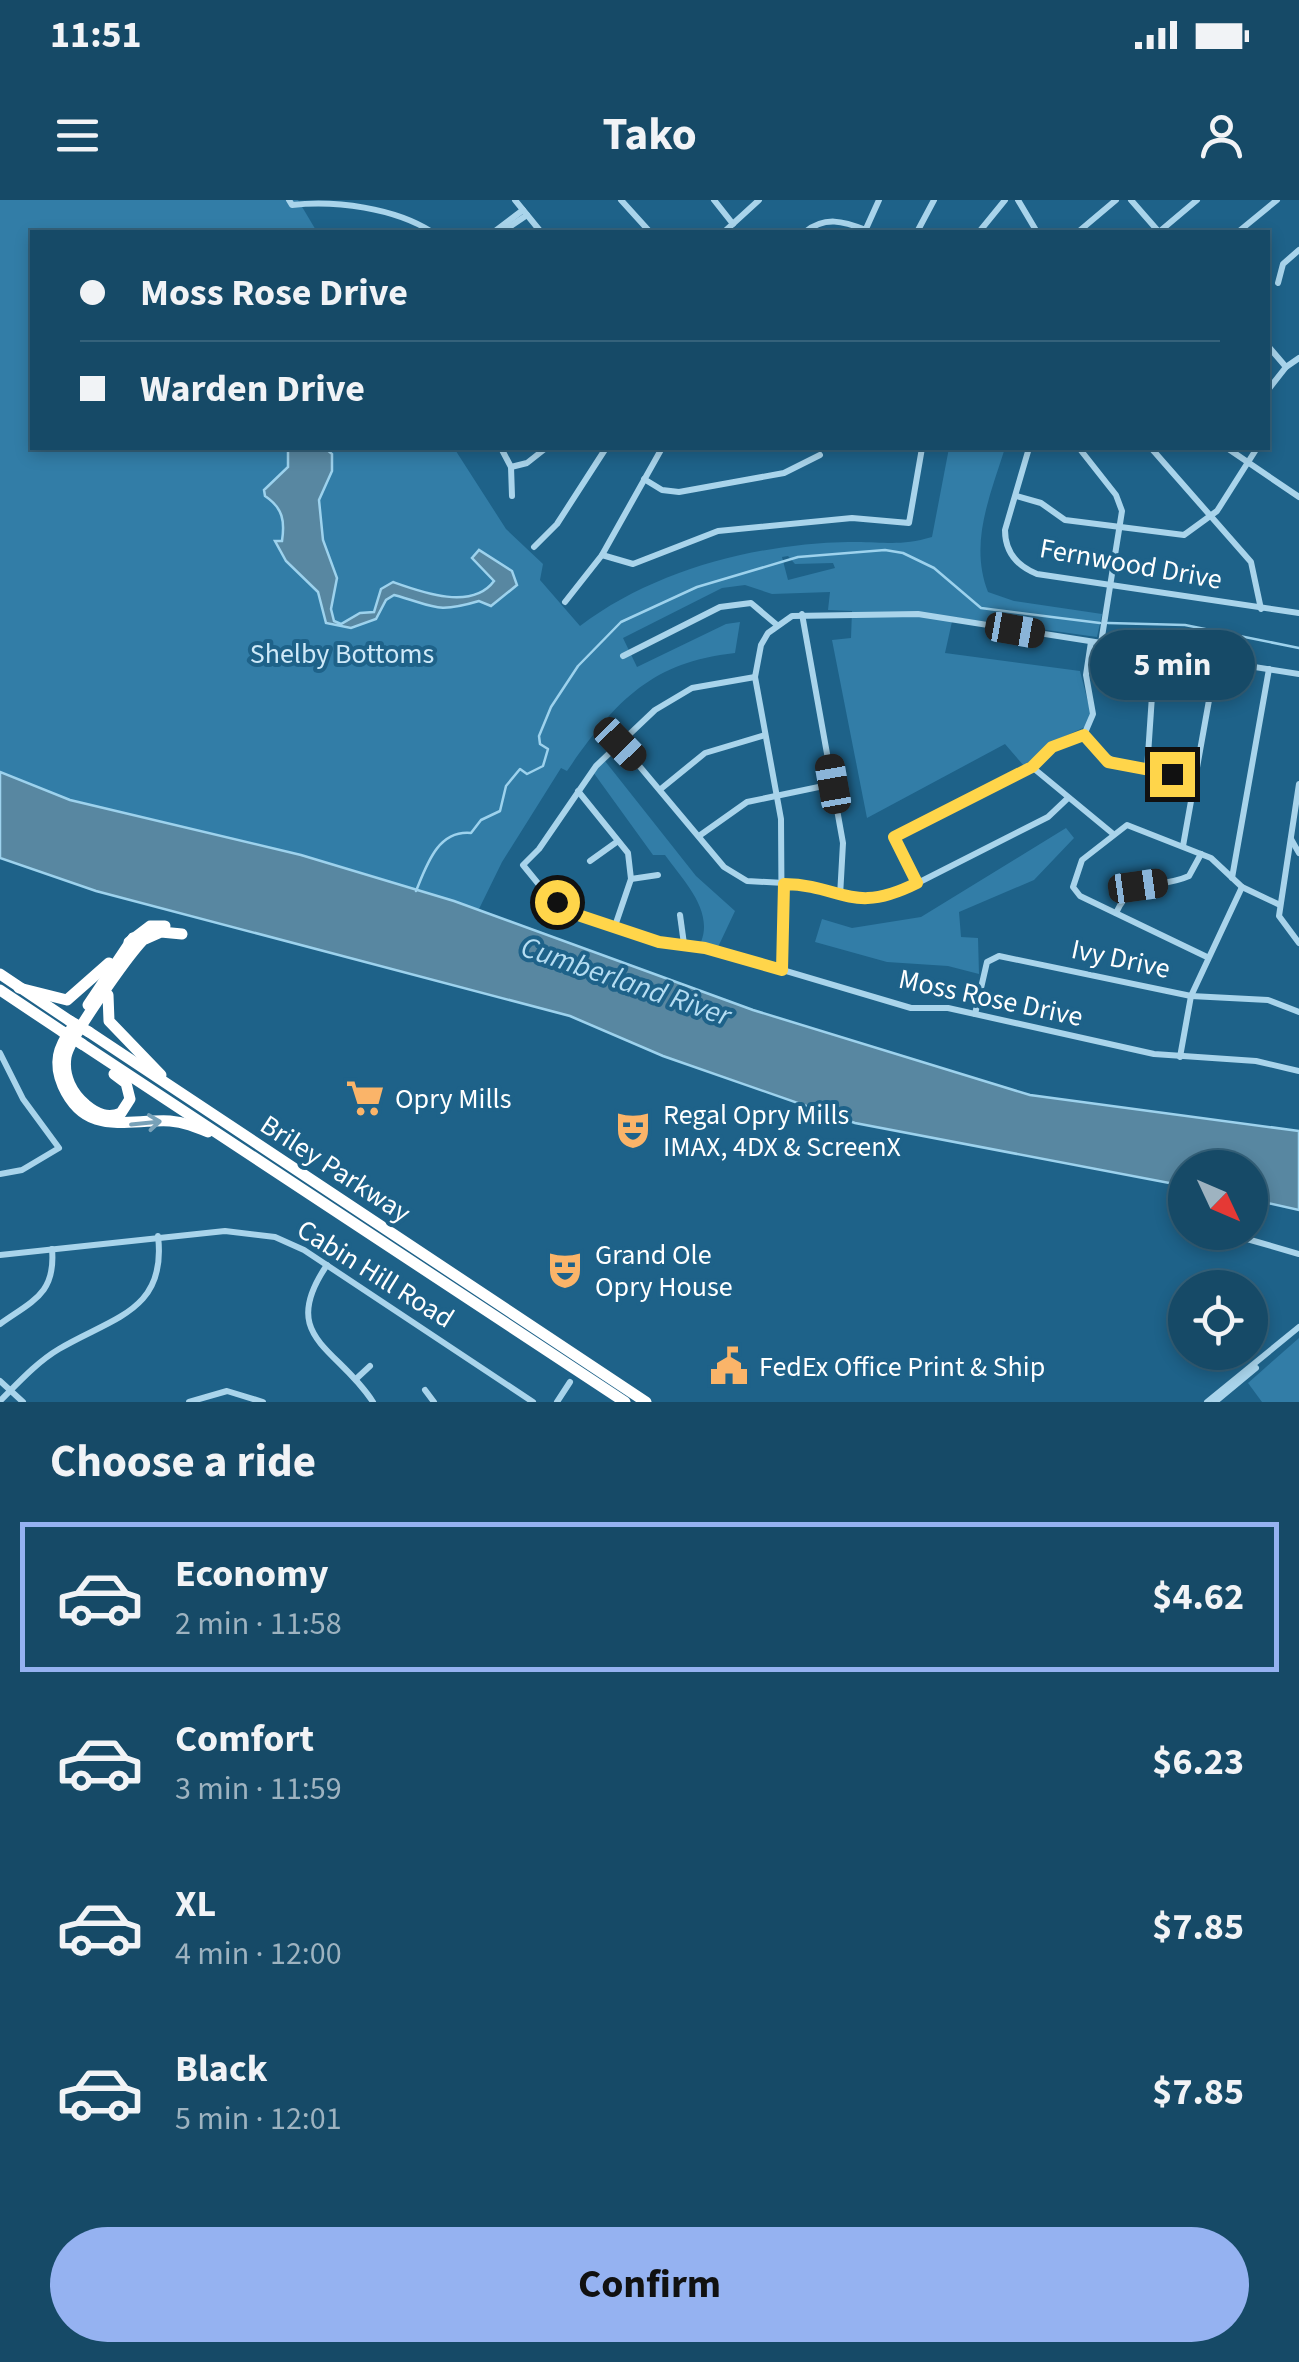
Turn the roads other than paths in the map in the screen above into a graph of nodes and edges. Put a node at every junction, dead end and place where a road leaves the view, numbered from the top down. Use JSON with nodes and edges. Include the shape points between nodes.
{"nodes":[{"id":1,"x":515,"y":200,"type":"edge"},
{"id":2,"x":621,"y":200,"type":"edge"},
{"id":3,"x":714,"y":200,"type":"edge"},
{"id":4,"x":759,"y":200,"type":"edge"},
{"id":5,"x":879,"y":200,"type":"edge"},
{"id":6,"x":934,"y":200,"type":"edge"},
{"id":7,"x":1005,"y":200,"type":"edge"},
{"id":8,"x":1018,"y":200,"type":"edge"},
{"id":9,"x":1116,"y":200,"type":"edge"},
{"id":10,"x":1131,"y":200,"type":"edge"},
{"id":11,"x":1197,"y":200,"type":"edge"},
{"id":12,"x":1276,"y":200,"type":"edge"},
{"id":13,"x":290,"y":203,"type":"edge"},
{"id":14,"x":525,"y":212,"type":"junction"},
{"id":15,"x":733,"y":224,"type":"junction"},
{"id":16,"x":429,"y":230,"type":"edge"},
{"id":17,"x":497,"y":230,"type":"edge"},
{"id":18,"x":504,"y":230,"type":"edge"},
{"id":19,"x":539,"y":230,"type":"edge"},
{"id":20,"x":648,"y":230,"type":"edge"},
{"id":21,"x":726,"y":230,"type":"edge"},
{"id":22,"x":808,"y":230,"type":"edge"},
{"id":23,"x":863,"y":230,"type":"edge"},
{"id":24,"x":865,"y":230,"type":"edge"},
{"id":25,"x":918,"y":230,"type":"edge"},
{"id":26,"x":981,"y":230,"type":"edge"},
{"id":27,"x":1036,"y":230,"type":"edge"},
{"id":28,"x":1080,"y":230,"type":"edge"},
{"id":29,"x":1157,"y":230,"type":"edge"},
{"id":30,"x":1161,"y":230,"type":"edge"},
{"id":31,"x":1240,"y":230,"type":"edge"},
{"id":32,"x":1299,"y":250,"type":"edge"},
{"id":33,"x":1278,"y":283,"type":"dead end"},
{"id":34,"x":1270,"y":348,"type":"edge"},
{"id":35,"x":1299,"y":358,"type":"edge"},
{"id":36,"x":1286,"y":367,"type":"junction"},
{"id":37,"x":1270,"y":387,"type":"edge"},
{"id":38,"x":502,"y":450,"type":"edge"},
{"id":39,"x":543,"y":450,"type":"edge"},
{"id":40,"x":605,"y":450,"type":"edge"},
{"id":41,"x":661,"y":450,"type":"edge"},
{"id":42,"x":922,"y":450,"type":"edge"},
{"id":43,"x":1028,"y":450,"type":"edge"},
{"id":44,"x":1081,"y":450,"type":"edge"},
{"id":45,"x":1154,"y":450,"type":"edge"},
{"id":46,"x":1230,"y":450,"type":"edge"},
{"id":47,"x":1256,"y":450,"type":"edge"},
{"id":48,"x":820,"y":455,"type":"dead end"},
{"id":49,"x":1249,"y":463,"type":"junction"},
{"id":50,"x":511,"y":467,"type":"junction"},
{"id":51,"x":644,"y":479,"type":"junction"},
{"id":52,"x":512,"y":496,"type":"dead end"},
{"id":53,"x":1016,"y":496,"type":"junction"},
{"id":54,"x":1299,"y":497,"type":"edge"},
{"id":55,"x":1211,"y":517,"type":"junction"},
{"id":56,"x":1120,"y":528,"type":"junction"},
{"id":57,"x":534,"y":547,"type":"dead end"},
{"id":58,"x":602,"y":556,"type":"junction"},
{"id":59,"x":1111,"y":586,"type":"junction"},
{"id":60,"x":565,"y":602,"type":"dead end"},
{"id":61,"x":1261,"y":609,"type":"junction"},
{"id":62,"x":802,"y":614,"type":"junction"},
{"id":63,"x":1299,"y":614,"type":"edge"},
{"id":64,"x":778,"y":625,"type":"junction"},
{"id":65,"x":1091,"y":642,"type":"junction"},
{"id":66,"x":1101,"y":642,"type":"junction"},
{"id":67,"x":1155,"y":651,"type":"junction"},
{"id":68,"x":623,"y":656,"type":"dead end"},
{"id":69,"x":1216,"y":660,"type":"junction"},
{"id":70,"x":1269,"y":669,"type":"junction"},
{"id":71,"x":1299,"y":674,"type":"edge"},
{"id":72,"x":754,"y":677,"type":"junction"},
{"id":73,"x":1084,"y":735,"type":"junction"},
{"id":74,"x":765,"y":736,"type":"junction"},
{"id":75,"x":620,"y":744,"type":"junction"},
{"id":76,"x":1032,"y":767,"type":"junction"},
{"id":77,"x":1147,"y":770,"type":"junction"},
{"id":78,"x":1198,"y":777,"type":"junction"},
{"id":79,"x":833,"y":784,"type":"junction"},
{"id":80,"x":1299,"y":784,"type":"edge"},
{"id":81,"x":662,"y":788,"type":"junction"},
{"id":82,"x":578,"y":791,"type":"junction"},
{"id":83,"x":776,"y":795,"type":"junction"},
{"id":84,"x":1068,"y":799,"type":"junction"},
{"id":85,"x":1112,"y":834,"type":"junction"},
{"id":86,"x":699,"y":836,"type":"junction"},
{"id":87,"x":1290,"y":838,"type":"junction"},
{"id":88,"x":618,"y":841,"type":"junction"},
{"id":89,"x":1182,"y":846,"type":"junction"},
{"id":90,"x":1299,"y":852,"type":"edge"},
{"id":91,"x":1200,"y":854,"type":"junction"},
{"id":92,"x":590,"y":862,"type":"dead end"},
{"id":93,"x":658,"y":874,"type":"dead end"},
{"id":94,"x":1232,"y":878,"type":"junction"},
{"id":95,"x":631,"y":879,"type":"junction"},
{"id":96,"x":917,"y":883,"type":"junction"},
{"id":97,"x":784,"y":884,"type":"junction"},
{"id":98,"x":1242,"y":886,"type":"junction"},
{"id":99,"x":840,"y":896,"type":"junction"},
{"id":100,"x":1280,"y":905,"type":"junction"},
{"id":101,"x":1116,"y":913,"type":"junction"},
{"id":102,"x":680,"y":915,"type":"dead end"},
{"id":103,"x":616,"y":926,"type":"junction"},
{"id":104,"x":133,"y":938,"type":"junction"},
{"id":105,"x":1299,"y":942,"type":"edge"},
{"id":106,"x":684,"y":944,"type":"junction"},
{"id":107,"x":1207,"y":957,"type":"junction"},
{"id":108,"x":782,"y":970,"type":"junction"},
{"id":109,"x":0,"y":974,"type":"edge"},
{"id":110,"x":117,"y":978,"type":"junction"},
{"id":111,"x":0,"y":990,"type":"edge"},
{"id":112,"x":16,"y":994,"type":"junction"},
{"id":113,"x":1191,"y":996,"type":"junction"},
{"id":114,"x":1299,"y":1012,"type":"edge"},
{"id":115,"x":975,"y":1014,"type":"junction"},
{"id":116,"x":64,"y":1030,"type":"junction"},
{"id":117,"x":79,"y":1047,"type":"junction"},
{"id":118,"x":0,"y":1053,"type":"edge"},
{"id":119,"x":1180,"y":1057,"type":"junction"},
{"id":120,"x":1299,"y":1071,"type":"edge"},
{"id":121,"x":215,"y":1118,"type":"junction"},
{"id":122,"x":227,"y":1139,"type":"junction"},
{"id":123,"x":0,"y":1174,"type":"edge"},
{"id":124,"x":158,"y":1236,"type":"junction"},
{"id":125,"x":1268,"y":1245,"type":"edge"},
{"id":126,"x":52,"y":1249,"type":"junction"},
{"id":127,"x":0,"y":1254,"type":"edge"},
{"id":128,"x":1299,"y":1254,"type":"edge"},
{"id":129,"x":327,"y":1265,"type":"junction"},
{"id":130,"x":0,"y":1324,"type":"edge"},
{"id":131,"x":1299,"y":1328,"type":"edge"},
{"id":132,"x":370,"y":1366,"type":"dead end"},
{"id":133,"x":356,"y":1380,"type":"junction"},
{"id":134,"x":0,"y":1382,"type":"edge"},
{"id":135,"x":570,"y":1382,"type":"dead end"},
{"id":136,"x":425,"y":1390,"type":"dead end"},
{"id":137,"x":10,"y":1391,"type":"junction"},
{"id":138,"x":199,"y":1400,"type":"edge"},
{"id":139,"x":0,"y":1402,"type":"edge"},
{"id":140,"x":23,"y":1402,"type":"edge"},
{"id":141,"x":189,"y":1402,"type":"edge"},
{"id":142,"x":263,"y":1402,"type":"edge"},
{"id":143,"x":373,"y":1402,"type":"edge"},
{"id":144,"x":434,"y":1402,"type":"edge"},
{"id":145,"x":534,"y":1402,"type":"edge"},
{"id":146,"x":557,"y":1402,"type":"edge"},
{"id":147,"x":625,"y":1402,"type":"edge"},
{"id":148,"x":646,"y":1402,"type":"edge"},
{"id":149,"x":1211,"y":1402,"type":"edge"}],
"edges":[{"from":1,"to":14,"type":"street"},
{"from":2,"to":20,"type":"street"},
{"from":3,"to":15,"type":"street"},
{"from":4,"to":15,"type":"street"},
{"from":5,"to":24,"type":"street"},
{"from":6,"to":25,"type":"street"},
{"from":7,"to":26,"type":"street"},
{"from":8,"to":27,"type":"street"},
{"from":9,"to":28,"type":"street"},
{"from":10,"to":29,"type":"street"},
{"from":11,"to":30,"type":"street"},
{"from":12,"to":31,"type":"street"},
{"from":13,"to":16,"type":"street","via":[[357,206],[409,218]]},
{"from":14,"to":17,"type":"street"},
{"from":14,"to":18,"type":"street"},
{"from":14,"to":19,"type":"street"},
{"from":15,"to":21,"type":"street"},
{"from":22,"to":23,"type":"street","via":[[842,221]]},
{"from":32,"to":33,"type":"street","via":[[1283,264]]},
{"from":34,"to":36,"type":"street"},
{"from":35,"to":36,"type":"street"},
{"from":36,"to":37,"type":"street"},
{"from":38,"to":50,"type":"street"},
{"from":39,"to":50,"type":"street"},
{"from":40,"to":57,"type":"street","via":[[557,524]]},
{"from":41,"to":51,"type":"street"},
{"from":42,"to":58,"type":"street","via":[[909,523],[852,518],[718,531],[634,564]]},
{"from":43,"to":53,"type":"street","name":"Fernwood Drive"},
{"from":44,"to":56,"type":"street","via":[[1116,494]]},
{"from":45,"to":55,"type":"street"},
{"from":46,"to":49,"type":"street"},
{"from":47,"to":49,"type":"street"},
{"from":48,"to":51,"type":"street","via":[[784,472],[679,492]]},
{"from":49,"to":54,"type":"street"},
{"from":49,"to":55,"type":"street"},
{"from":50,"to":52,"type":"street"},
{"from":51,"to":58,"type":"street"},
{"from":53,"to":56,"type":"street","via":[[1065,520]]},
{"from":53,"to":59,"type":"street","name":"Fernwood Drive","via":[[1005,540],[1018,565]]},
{"from":55,"to":56,"type":"street","via":[[1184,536]]},
{"from":55,"to":61,"type":"street","via":[[1251,562]]},
{"from":56,"to":59,"type":"street"},
{"from":58,"to":60,"type":"street"},
{"from":59,"to":61,"type":"street","name":"Fernwood Drive"},
{"from":59,"to":66,"type":"street"},
{"from":61,"to":63,"type":"street","name":"Fernwood Drive"},
{"from":62,"to":64,"type":"street"},
{"from":62,"to":65,"type":"street","via":[[918,614]]},
{"from":62,"to":79,"type":"street"},
{"from":64,"to":68,"type":"street","via":[[750,604],[729,605]]},
{"from":64,"to":72,"type":"street","via":[[761,645]]},
{"from":65,"to":66,"type":"street"},
{"from":65,"to":73,"type":"street","via":[[1086,675],[1094,714]]},
{"from":66,"to":67,"type":"street"},
{"from":67,"to":69,"type":"street"},
{"from":67,"to":77,"type":"street"},
{"from":69,"to":70,"type":"street"},
{"from":69,"to":78,"type":"street"},
{"from":70,"to":71,"type":"street"},
{"from":70,"to":94,"type":"street"},
{"from":72,"to":74,"type":"street"},
{"from":72,"to":75,"type":"street","via":[[678,694]]},
{"from":73,"to":76,"type":"street","via":[[1052,747]]},
{"from":73,"to":77,"type":"street","via":[[1108,762]]},
{"from":74,"to":81,"type":"street","via":[[705,753]]},
{"from":74,"to":83,"type":"street"},
{"from":75,"to":81,"type":"street"},
{"from":75,"to":82,"type":"street"},
{"from":76,"to":84,"type":"street"},
{"from":76,"to":96,"type":"street","via":[[894,837]]},
{"from":77,"to":78,"type":"street"},
{"from":78,"to":89,"type":"street"},
{"from":79,"to":83,"type":"street"},
{"from":79,"to":99,"type":"street","via":[[845,865]]},
{"from":80,"to":87,"type":"street"},
{"from":81,"to":86,"type":"street"},
{"from":82,"to":88,"type":"street"},
{"from":82,"to":103,"type":"street","name":"Moss Rose Drive","via":[[523,865],[571,912]]},
{"from":83,"to":86,"type":"street","via":[[737,806]]},
{"from":83,"to":97,"type":"street"},
{"from":84,"to":85,"type":"street"},
{"from":84,"to":96,"type":"street","via":[[1048,817]]},
{"from":85,"to":89,"type":"street","via":[[1127,825]]},
{"from":85,"to":101,"type":"street","via":[[1082,860],[1073,888]]},
{"from":86,"to":97,"type":"street","via":[[724,867],[747,881]]},
{"from":87,"to":90,"type":"street"},
{"from":87,"to":100,"type":"street"},
{"from":88,"to":92,"type":"street"},
{"from":88,"to":95,"type":"street","via":[[628,853]]},
{"from":89,"to":91,"type":"street"},
{"from":91,"to":94,"type":"street"},
{"from":91,"to":101,"type":"street","via":[[1189,876],[1138,886]]},
{"from":93,"to":95,"type":"street"},
{"from":94,"to":98,"type":"street"},
{"from":95,"to":103,"type":"street"},
{"from":96,"to":99,"type":"street","via":[[860,900]]},
{"from":97,"to":99,"type":"street"},
{"from":97,"to":108,"type":"street"},
{"from":98,"to":100,"type":"street"},
{"from":98,"to":107,"type":"street"},
{"from":100,"to":105,"type":"street","via":[[1280,921]]},
{"from":101,"to":107,"type":"street"},
{"from":102,"to":106,"type":"street"},
{"from":103,"to":106,"type":"street","name":"Moss Rose Drive"},
{"from":104,"to":110,"type":"highway","via":[[147,932]]},
{"from":104,"to":112,"type":"highway","via":[[72,997]]},
{"from":104,"to":122,"type":"highway","one_way":true,"via":[[60,1044],[61,1081],[71,1102],[111,1126],[182,1123]]},
{"from":106,"to":108,"type":"street","name":"Moss Rose Drive"},
{"from":107,"to":113,"type":"street"},
{"from":108,"to":115,"type":"street","name":"Moss Rose Drive","via":[[911,1008]]},
{"from":109,"to":112,"type":"highway","name":"Briley Parkway"},
{"from":110,"to":117,"type":"highway","via":[[65,1060],[68,1082],[83,1102],[108,1117],[121,1113],[130,1099],[126,1083]]},
{"from":110,"to":121,"type":"highway","via":[[106,1008],[114,1028]]},
{"from":111,"to":112,"type":"highway","name":"Briley Parkway"},
{"from":112,"to":116,"type":"highway","name":"Briley Parkway"},
{"from":113,"to":114,"type":"street","name":"Ivy Drive","via":[[1268,1000]]},
{"from":113,"to":115,"type":"street","name":"Ivy Drive","via":[[999,956],[987,962]]},
{"from":113,"to":119,"type":"street"},
{"from":115,"to":119,"type":"street","name":"Moss Rose Drive"},
{"from":116,"to":117,"type":"highway","name":"Briley Parkway","bridge":true},
{"from":116,"to":121,"type":"highway","name":"Briley Parkway","bridge":true,"via":[[88,1032]]},
{"from":117,"to":122,"type":"highway","name":"Briley Parkway"},
{"from":118,"to":123,"type":"street","via":[[22,1099],[60,1148]]},
{"from":119,"to":120,"type":"street","name":"Moss Rose Drive"},
{"from":121,"to":148,"type":"highway","name":"Briley Parkway"},
{"from":122,"to":147,"type":"highway","name":"Briley Parkway"},
{"from":124,"to":126,"type":"street","name":"Cabin Hill Road"},
{"from":124,"to":129,"type":"street","name":"Cabin Hill Road","via":[[253,1232]]},
{"from":124,"to":137,"type":"street","via":[[162,1266],[148,1295],[56,1351]]},
{"from":125,"to":128,"type":"street"},
{"from":126,"to":127,"type":"street","name":"Cabin Hill Road"},
{"from":126,"to":130,"type":"street","via":[[46,1292]]},
{"from":129,"to":133,"type":"street","via":[[312,1287],[306,1317],[317,1341]]},
{"from":129,"to":145,"type":"street","name":"Cabin Hill Road"},
{"from":131,"to":149,"type":"street"},
{"from":132,"to":133,"type":"street"},
{"from":133,"to":143,"type":"street"},
{"from":134,"to":137,"type":"street"},
{"from":135,"to":146,"type":"street"},
{"from":136,"to":144,"type":"street"},
{"from":137,"to":139,"type":"street"},
{"from":137,"to":140,"type":"street"},
{"from":138,"to":141,"type":"street"},
{"from":138,"to":142,"type":"street","via":[[227,1391]]}]}
